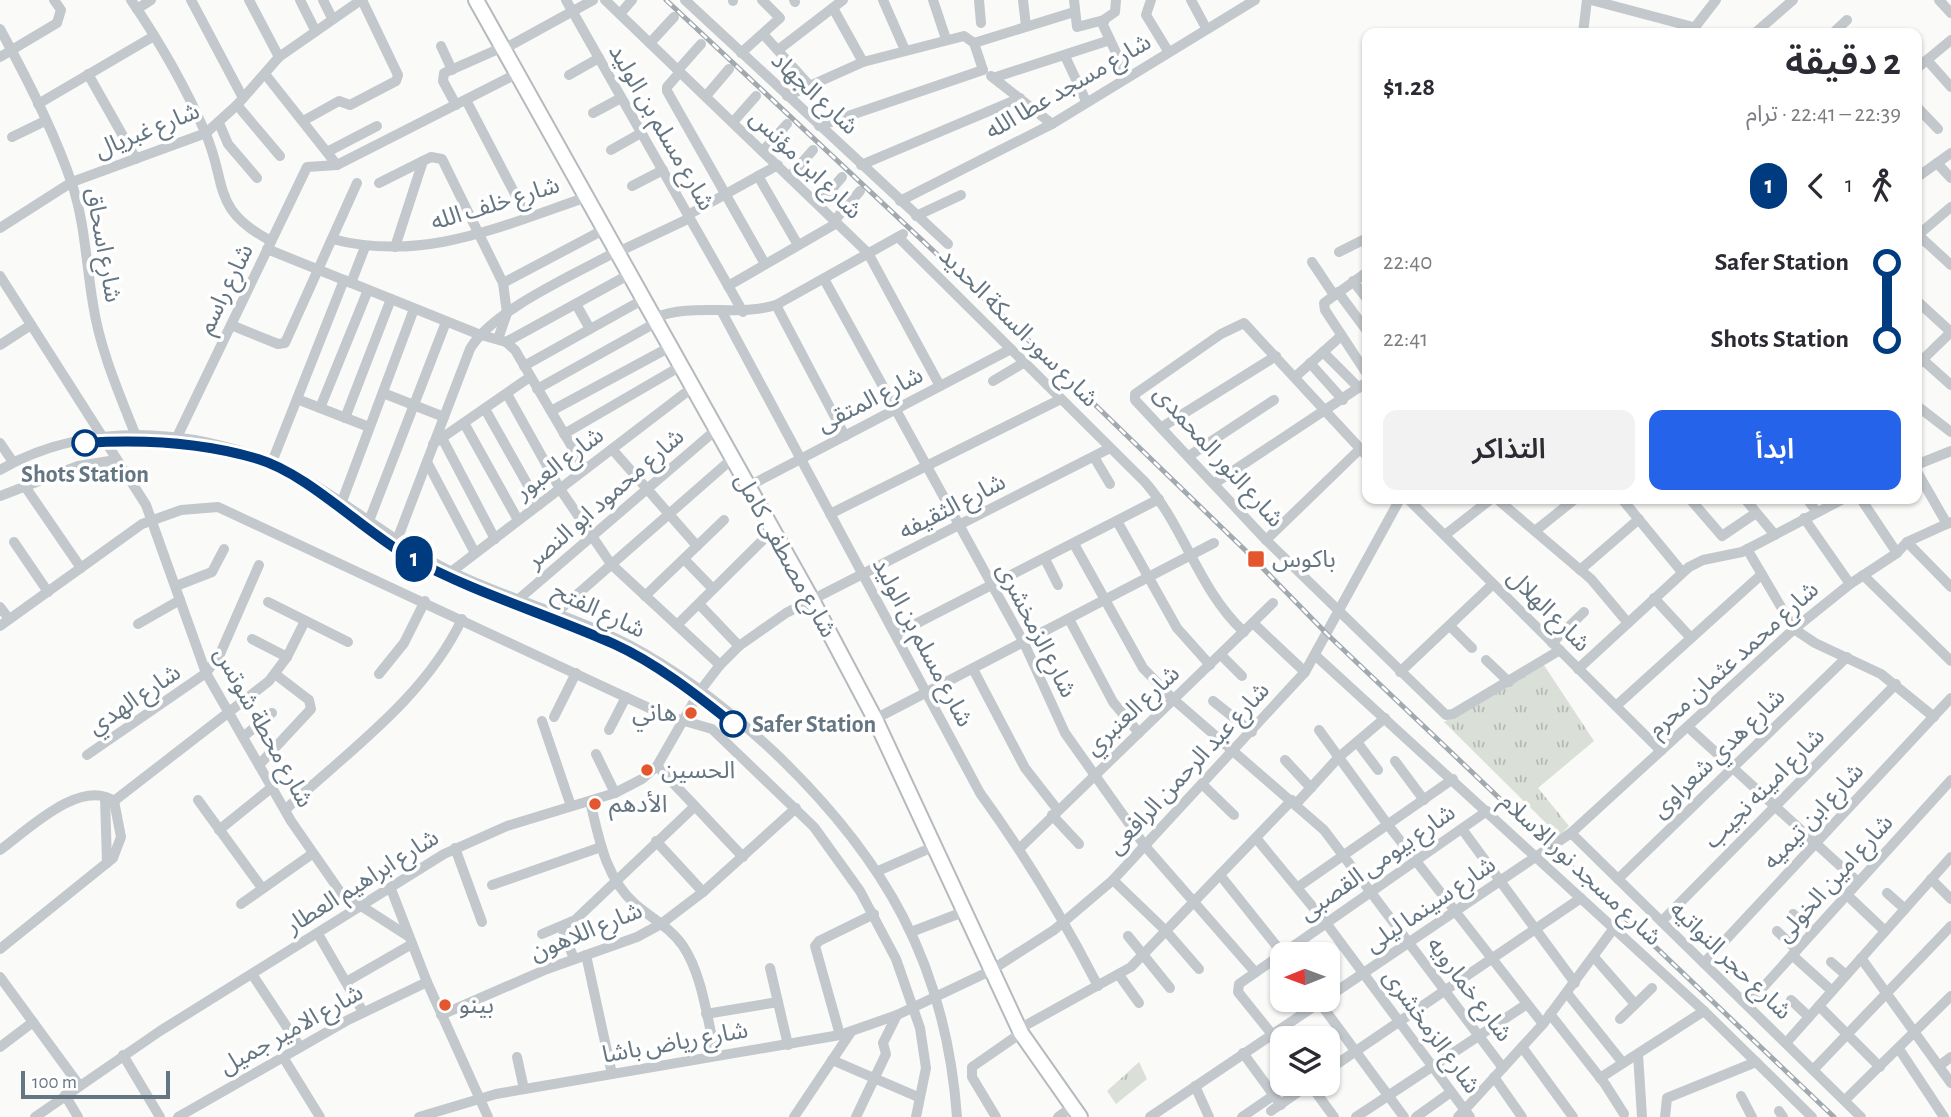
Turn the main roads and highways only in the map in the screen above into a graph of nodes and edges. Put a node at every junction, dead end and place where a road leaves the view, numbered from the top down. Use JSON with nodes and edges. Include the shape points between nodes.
{"nodes":[{"id":1,"x":477,"y":0,"type":"edge"},
{"id":2,"x":1076,"y":1112,"type":"edge"}],
"edges":[{"from":1,"to":2,"type":"main road","name":"شارع مصطفى كامل","via":[[875,719],[1020,1031]]}]}
